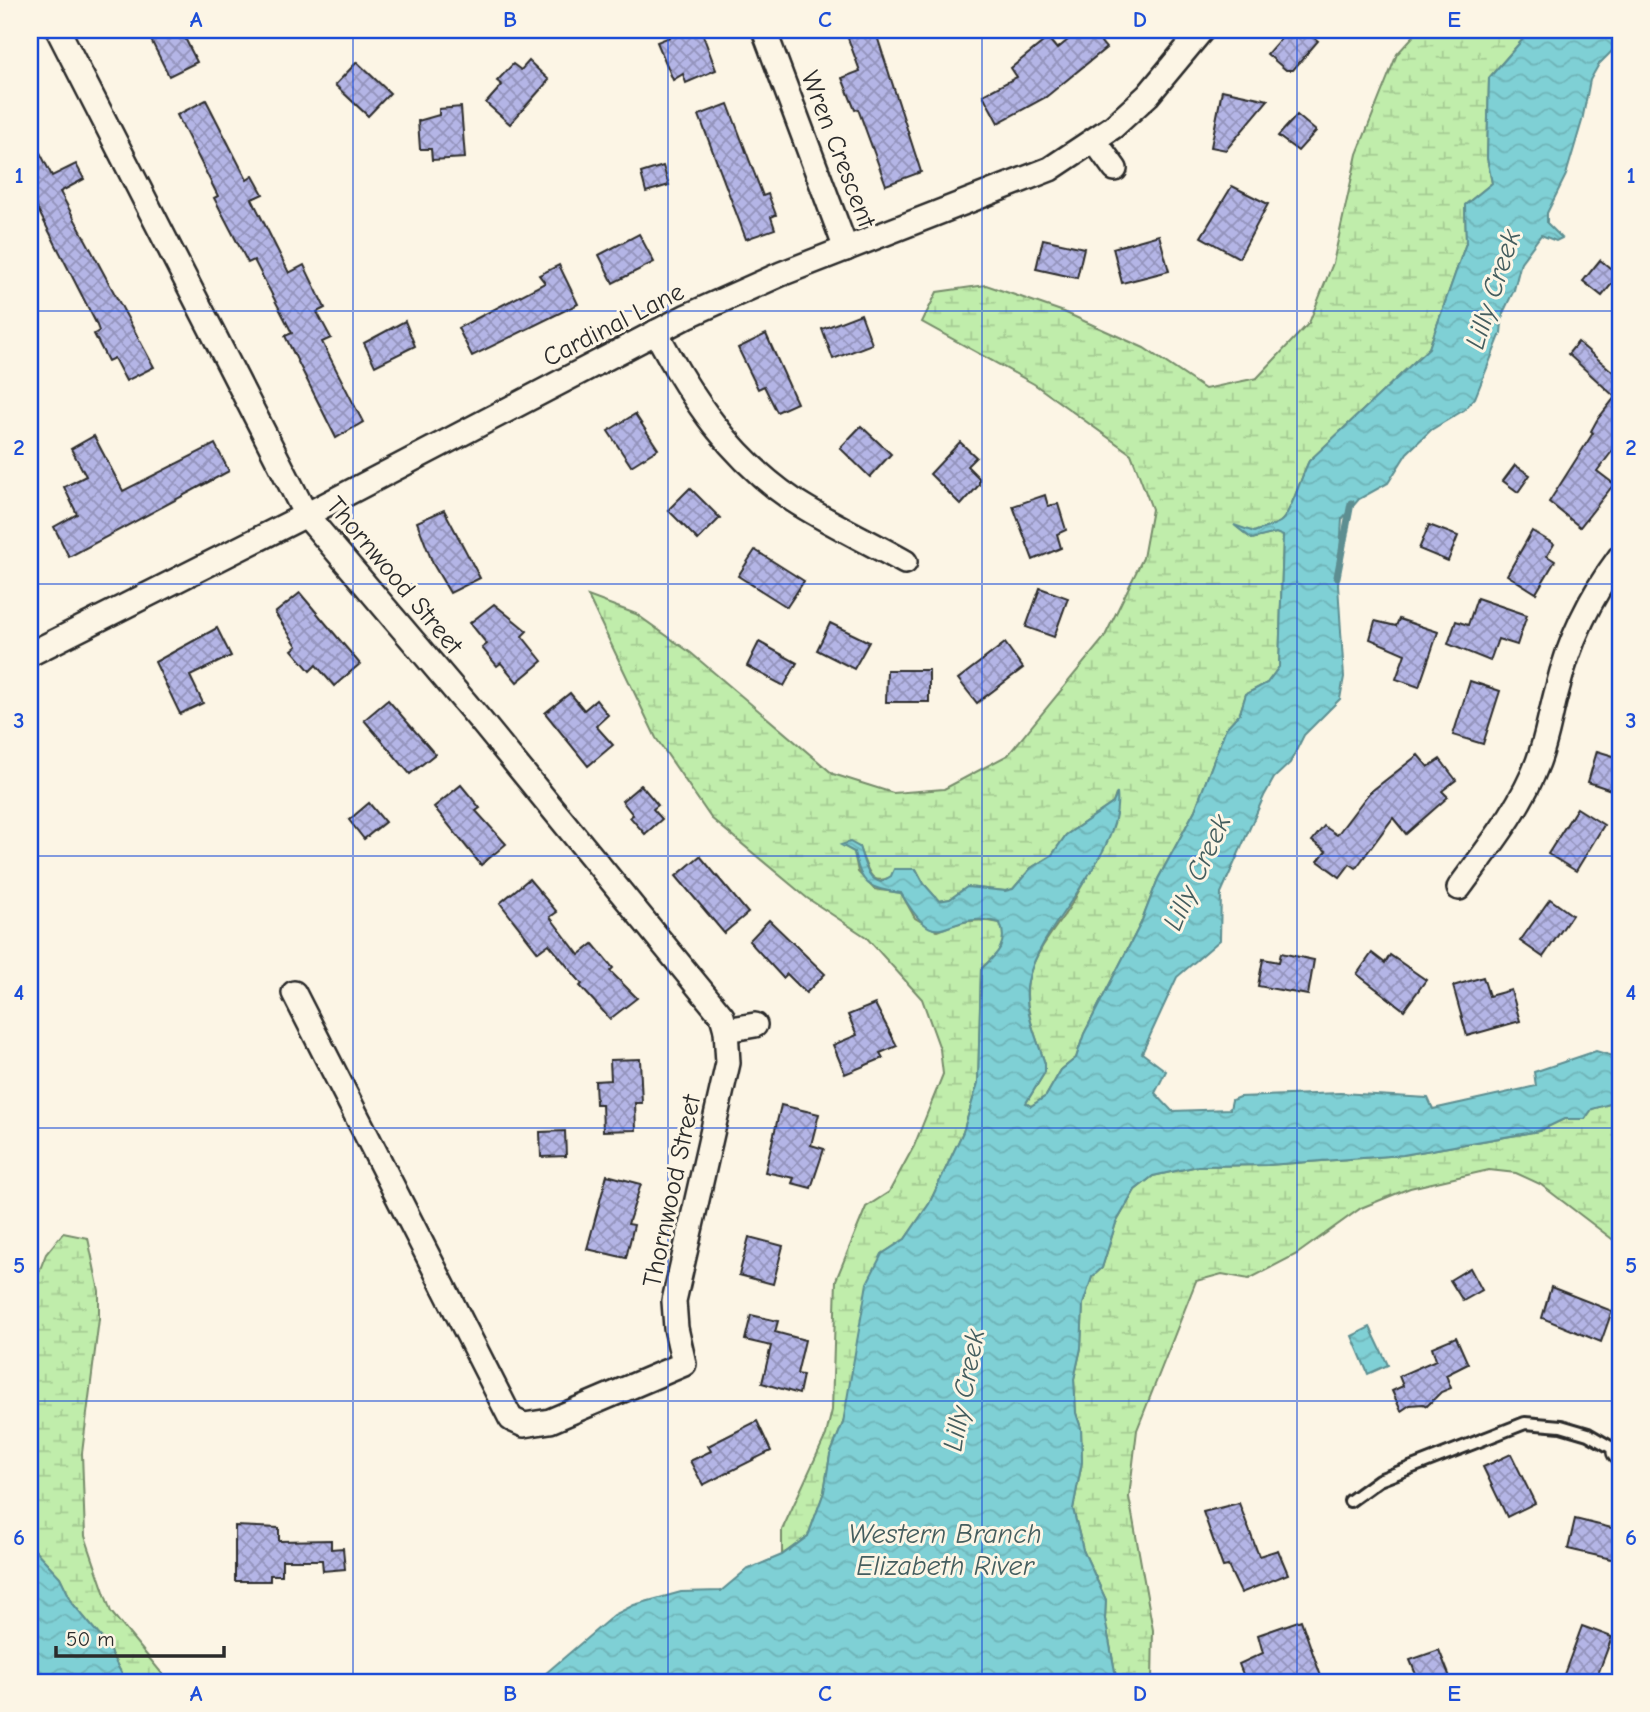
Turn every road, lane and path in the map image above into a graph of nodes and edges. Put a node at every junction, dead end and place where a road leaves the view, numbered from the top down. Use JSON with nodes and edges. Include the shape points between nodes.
{"nodes":[{"id":1,"x":58,"y":30,"type":"edge"},
{"id":2,"x":764,"y":30,"type":"edge"},
{"id":3,"x":1202,"y":30,"type":"edge"},
{"id":4,"x":1094,"y":140,"type":"junction"},
{"id":5,"x":1115,"y":169,"type":"dead end"},
{"id":6,"x":846,"y":248,"type":"junction"},
{"id":7,"x":656,"y":332,"type":"junction"},
{"id":8,"x":306,"y":515,"type":"junction"},
{"id":9,"x":1620,"y":557,"type":"edge"},
{"id":10,"x":905,"y":562,"type":"dead end"},
{"id":11,"x":30,"y":654,"type":"edge"},
{"id":12,"x":1459,"y":888,"type":"dead end"},
{"id":13,"x":294,"y":993,"type":"dead end"},
{"id":14,"x":755,"y":1026,"type":"dead end"},
{"id":15,"x":726,"y":1030,"type":"junction"},
{"id":16,"x":1620,"y":1453,"type":"edge"},
{"id":17,"x":1350,"y":1502,"type":"dead end"}],
"edges":[{"from":1,"to":8,"type":"street","name":"Thornwood Street"},
{"from":2,"to":6,"type":"street","name":"Wren Crescent"},
{"from":3,"to":4,"type":"street","name":"Cardinal Lane","via":[[1148,95]]},
{"from":4,"to":5,"type":"street"},
{"from":4,"to":6,"type":"street","name":"Cardinal Lane","via":[[1050,169]]},
{"from":6,"to":7,"type":"street","name":"Cardinal Lane"},
{"from":7,"to":8,"type":"street","name":"Cardinal Lane"},
{"from":7,"to":10,"type":"street","via":[[682,383],[739,455],[796,502]]},
{"from":8,"to":11,"type":"street","name":"Cardinal Lane"},
{"from":8,"to":15,"type":"street","name":"Thornwood Street","via":[[698,985],[722,1016]]},
{"from":9,"to":12,"type":"street","via":[[1603,580],[1568,650],[1550,727],[1532,777]]},
{"from":13,"to":15,"type":"street","name":"Thornwood Street","via":[[510,1419],[524,1425],[550,1421],[684,1364],[674,1301],[728,1063]]},
{"from":14,"to":15,"type":"street"},
{"from":16,"to":17,"type":"lane","via":[[1563,1426],[1525,1423],[1379,1480]]}]}
